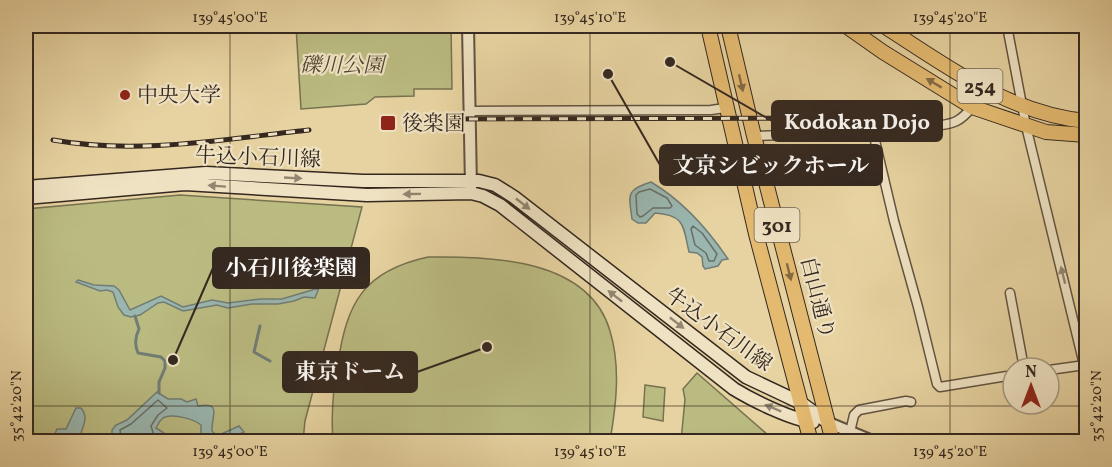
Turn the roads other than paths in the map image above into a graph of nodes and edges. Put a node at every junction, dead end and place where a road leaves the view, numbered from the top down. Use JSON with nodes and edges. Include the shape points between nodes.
{"nodes":[{"id":1,"x":468,"y":26,"type":"edge"},
{"id":2,"x":708,"y":26,"type":"edge"},
{"id":3,"x":728,"y":26,"type":"edge"},
{"id":4,"x":846,"y":26,"type":"edge"},
{"id":5,"x":884,"y":26,"type":"edge"},
{"id":6,"x":1007,"y":26,"type":"edge"},
{"id":7,"x":1022,"y":106,"type":"junction"},
{"id":8,"x":972,"y":107,"type":"junction"},
{"id":9,"x":726,"y":108,"type":"junction"},
{"id":10,"x":470,"y":111,"type":"junction"},
{"id":11,"x":1086,"y":121,"type":"edge"},
{"id":12,"x":1026,"y":126,"type":"junction"},
{"id":13,"x":873,"y":132,"type":"junction"},
{"id":14,"x":1086,"y":135,"type":"edge"},
{"id":15,"x":754,"y":136,"type":"junction"},
{"id":16,"x":26,"y":187,"type":"edge"},
{"id":17,"x":471,"y":187,"type":"junction"},
{"id":18,"x":26,"y":198,"type":"edge"},
{"id":19,"x":1010,"y":293,"type":"dead end"},
{"id":20,"x":1022,"y":356,"type":"edge"},
{"id":21,"x":1086,"y":369,"type":"edge"},
{"id":22,"x":1061,"y":370,"type":"edge"},
{"id":23,"x":1001,"y":377,"type":"edge"},
{"id":24,"x":910,"y":402,"type":"dead end"},
{"id":25,"x":801,"y":403,"type":"junction"},
{"id":26,"x":806,"y":421,"type":"junction"},
{"id":27,"x":829,"y":423,"type":"junction"},
{"id":28,"x":850,"y":432,"type":"junction"},
{"id":29,"x":811,"y":441,"type":"edge"},
{"id":30,"x":833,"y":441,"type":"edge"},
{"id":31,"x":875,"y":441,"type":"edge"}],
"edges":[{"from":1,"to":10,"type":"street"},
{"from":2,"to":9,"type":"main road","name":"白山通り","number":"301"},
{"from":3,"to":15,"type":"main road","name":"白山通り","number":"301","one_way":true},
{"from":8,"to":4,"type":"main road","number":"254","one_way":true},
{"from":5,"to":7,"type":"main road","number":"254","via":[[988,91]]},
{"from":6,"to":7,"type":"street"},
{"from":7,"to":11,"type":"main road","number":"254"},
{"from":7,"to":12,"type":"street"},
{"from":8,"to":12,"type":"main road","number":"254"},
{"from":8,"to":13,"type":"street","via":[[955,123],[921,130]]},
{"from":9,"to":10,"type":"street"},
{"from":9,"to":25,"type":"main road","name":"白山通り","number":"301"},
{"from":10,"to":17,"type":"street"},
{"from":12,"to":14,"type":"main road","number":"254"},
{"from":21,"to":12,"type":"street","one_way":true},
{"from":13,"to":15,"type":"street"},
{"from":13,"to":23,"type":"street","via":[[938,387]]},
{"from":15,"to":27,"type":"main road","name":"白山通り","number":"301","one_way":true},
{"from":16,"to":17,"type":"main road","name":"牛込小石川線","one_way":true,"via":[[206,173]]},
{"from":17,"to":18,"type":"main road","name":"牛込小石川線","one_way":true,"via":[[367,195],[185,184]]},
{"from":17,"to":25,"type":"main road","name":"牛込小石川線","one_way":true,"via":[[487,183],[502,189],[747,377]]},
{"from":26,"to":17,"type":"main road","name":"牛込小石川線","one_way":true,"via":[[734,389],[500,205]]},
{"from":19,"to":20,"type":"street"},
{"from":21,"to":22,"type":"street"},
{"from":24,"to":28,"type":"street","via":[[859,410]]},
{"from":25,"to":26,"type":"main road","name":"白山通り","number":"301"},
{"from":25,"to":27,"type":"main road","name":"牛込小石川線"},
{"from":26,"to":27,"type":"main road","name":"牛込小石川線"},
{"from":26,"to":29,"type":"main road","name":"白山通り","number":"301"},
{"from":27,"to":28,"type":"street"},
{"from":27,"to":30,"type":"main road","name":"白山通り","number":"301"},
{"from":28,"to":31,"type":"street"}]}
